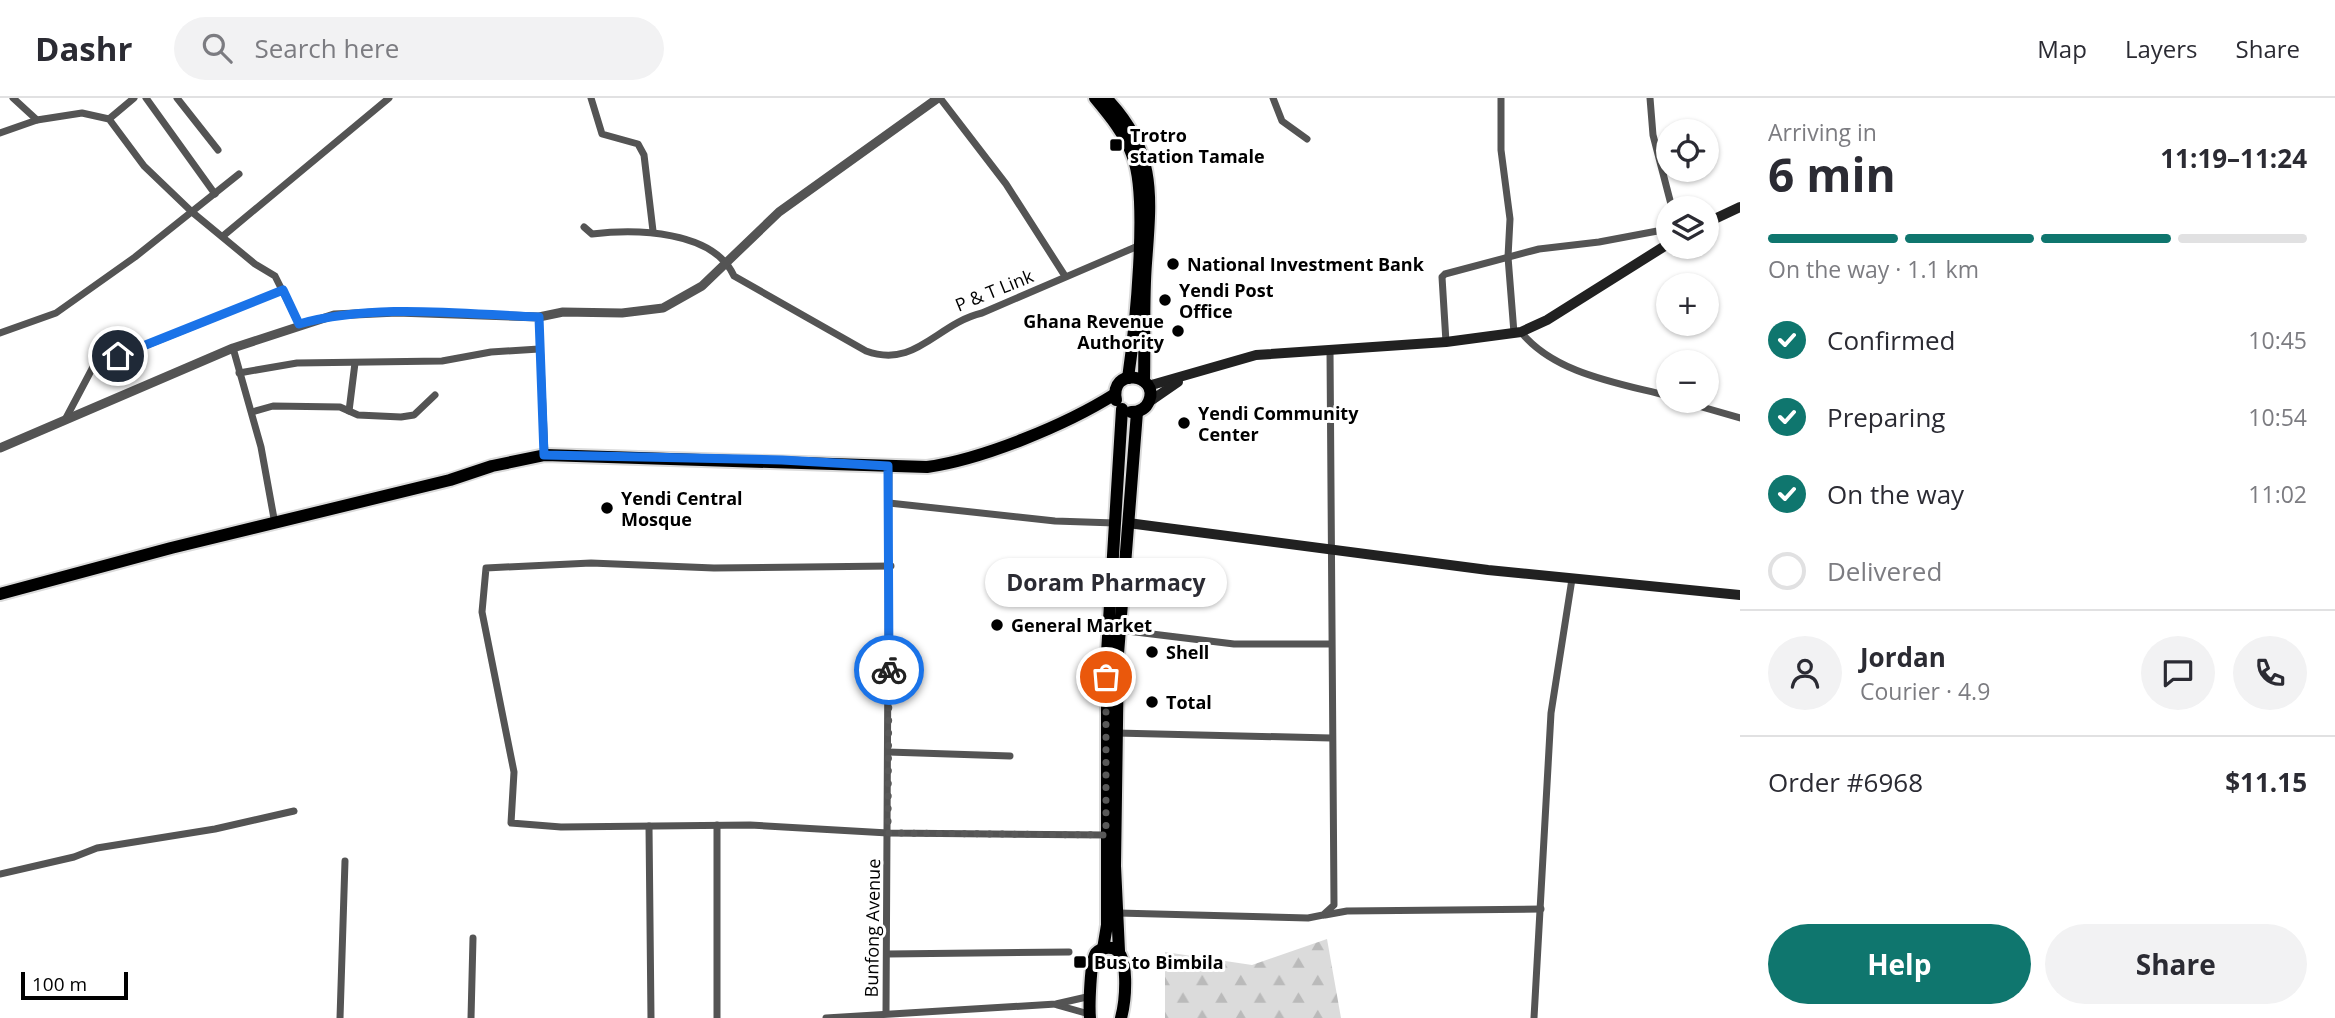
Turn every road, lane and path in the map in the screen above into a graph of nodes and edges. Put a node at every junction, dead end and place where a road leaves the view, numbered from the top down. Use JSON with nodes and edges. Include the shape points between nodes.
{"nodes":[{"id":1,"x":13,"y":98,"type":"edge"},
{"id":2,"x":134,"y":98,"type":"edge"},
{"id":3,"x":146,"y":98,"type":"edge"},
{"id":4,"x":177,"y":98,"type":"edge"},
{"id":5,"x":389,"y":98,"type":"edge"},
{"id":6,"x":591,"y":98,"type":"edge"},
{"id":7,"x":939,"y":98,"type":"edge"},
{"id":8,"x":1095,"y":98,"type":"edge"},
{"id":9,"x":1106,"y":98,"type":"edge"},
{"id":10,"x":1501,"y":98,"type":"edge"},
{"id":11,"x":1650,"y":98,"type":"edge"},
{"id":12,"x":1272,"y":99,"type":"edge"},
{"id":13,"x":924,"y":102,"type":"edge"},
{"id":14,"x":110,"y":118,"type":"junction"},
{"id":15,"x":37,"y":120,"type":"junction"},
{"id":16,"x":0,"y":133,"type":"edge"},
{"id":17,"x":1307,"y":139,"type":"dead end"},
{"id":18,"x":218,"y":150,"type":"dead end"},
{"id":19,"x":239,"y":174,"type":"dead end"},
{"id":20,"x":215,"y":194,"type":"junction"},
{"id":21,"x":1669,"y":196,"type":"edge"},
{"id":22,"x":1740,"y":207,"type":"edge"},
{"id":23,"x":192,"y":212,"type":"junction"},
{"id":24,"x":1719,"y":217,"type":"edge"},
{"id":25,"x":584,"y":227,"type":"dead end"},
{"id":26,"x":653,"y":231,"type":"junction"},
{"id":27,"x":1656,"y":231,"type":"edge"},
{"id":28,"x":223,"y":236,"type":"junction"},
{"id":29,"x":1138,"y":246,"type":"junction"},
{"id":30,"x":1656,"y":252,"type":"edge"},
{"id":31,"x":1508,"y":257,"type":"junction"},
{"id":32,"x":727,"y":260,"type":"junction"},
{"id":33,"x":1065,"y":276,"type":"junction"},
{"id":34,"x":283,"y":290,"type":"junction"},
{"id":35,"x":539,"y":317,"type":"junction"},
{"id":36,"x":299,"y":324,"type":"junction"},
{"id":37,"x":1517,"y":332,"type":"junction"},
{"id":38,"x":0,"y":333,"type":"edge"},
{"id":39,"x":1446,"y":342,"type":"junction"},
{"id":40,"x":233,"y":348,"type":"junction"},
{"id":41,"x":539,"y":349,"type":"junction"},
{"id":42,"x":1331,"y":350,"type":"junction"},
{"id":43,"x":355,"y":363,"type":"junction"},
{"id":44,"x":239,"y":373,"type":"junction"},
{"id":45,"x":1128,"y":378,"type":"junction"},
{"id":46,"x":1183,"y":378,"type":"junction"},
{"id":47,"x":1146,"y":384,"type":"junction"},
{"id":48,"x":1656,"y":393,"type":"edge"},
{"id":49,"x":435,"y":395,"type":"dead end"},
{"id":50,"x":1118,"y":402,"type":"junction"},
{"id":51,"x":1149,"y":402,"type":"junction"},
{"id":52,"x":349,"y":411,"type":"junction"},
{"id":53,"x":253,"y":412,"type":"junction"},
{"id":54,"x":1137,"y":412,"type":"junction"},
{"id":55,"x":1719,"y":412,"type":"edge"},
{"id":56,"x":66,"y":418,"type":"junction"},
{"id":57,"x":1740,"y":418,"type":"edge"},
{"id":58,"x":0,"y":448,"type":"edge"},
{"id":59,"x":544,"y":455,"type":"junction"},
{"id":60,"x":888,"y":466,"type":"junction"},
{"id":61,"x":888,"y":503,"type":"junction"},
{"id":62,"x":1122,"y":523,"type":"junction"},
{"id":63,"x":275,"y":524,"type":"junction"},
{"id":64,"x":1334,"y":548,"type":"junction"},
{"id":65,"x":891,"y":566,"type":"junction"},
{"id":66,"x":1572,"y":579,"type":"junction"},
{"id":67,"x":0,"y":594,"type":"edge"},
{"id":68,"x":1740,"y":595,"type":"edge"},
{"id":69,"x":1119,"y":630,"type":"junction"},
{"id":70,"x":1331,"y":644,"type":"junction"},
{"id":71,"x":1116,"y":733,"type":"junction"},
{"id":72,"x":1331,"y":738,"type":"junction"},
{"id":73,"x":888,"y":752,"type":"junction"},
{"id":74,"x":1010,"y":756,"type":"dead end"},
{"id":75,"x":294,"y":811,"type":"dead end"},
{"id":76,"x":717,"y":825,"type":"junction"},
{"id":77,"x":649,"y":826,"type":"junction"},
{"id":78,"x":888,"y":833,"type":"junction"},
{"id":79,"x":1106,"y":835,"type":"junction"},
{"id":80,"x":345,"y":861,"type":"dead end"},
{"id":81,"x":0,"y":874,"type":"edge"},
{"id":82,"x":1541,"y":909,"type":"junction"},
{"id":83,"x":1118,"y":913,"type":"junction"},
{"id":84,"x":1323,"y":915,"type":"junction"},
{"id":85,"x":473,"y":938,"type":"dead end"},
{"id":86,"x":1103,"y":949,"type":"junction"},
{"id":87,"x":1119,"y":951,"type":"junction"},
{"id":88,"x":1069,"y":952,"type":"dead end"},
{"id":89,"x":888,"y":954,"type":"junction"},
{"id":90,"x":1090,"y":996,"type":"junction"},
{"id":91,"x":1056,"y":1004,"type":"junction"},
{"id":92,"x":886,"y":1013,"type":"junction"},
{"id":93,"x":1090,"y":1016,"type":"edge"},
{"id":94,"x":340,"y":1018,"type":"edge"},
{"id":95,"x":471,"y":1018,"type":"edge"},
{"id":96,"x":651,"y":1018,"type":"edge"},
{"id":97,"x":717,"y":1018,"type":"edge"},
{"id":98,"x":825,"y":1018,"type":"edge"},
{"id":99,"x":1121,"y":1018,"type":"edge"},
{"id":100,"x":1534,"y":1018,"type":"edge"}],
"edges":[{"from":1,"to":15,"type":"street"},
{"from":2,"to":14,"type":"street"},
{"from":3,"to":20,"type":"street"},
{"from":4,"to":18,"type":"street"},
{"from":5,"to":28,"type":"street"},
{"from":6,"to":26,"type":"street","via":[[602,134],[638,144],[644,155]]},
{"from":7,"to":13,"type":"street"},
{"from":7,"to":33,"type":"street","via":[[1006,184]]},
{"from":8,"to":29,"type":"highway","via":[[1115,122],[1133,157],[1140,200]]},
{"from":9,"to":47,"type":"highway","via":[[1145,159],[1151,190]]},
{"from":10,"to":31,"type":"street","via":[[1501,150],[1510,219]]},
{"from":11,"to":21,"type":"street","via":[[1653,135]]},
{"from":12,"to":17,"type":"street","via":[[1282,121]]},
{"from":13,"to":32,"type":"street","via":[[779,212]]},
{"from":14,"to":15,"type":"street","via":[[82,113]]},
{"from":14,"to":23,"type":"street","via":[[144,166]]},
{"from":15,"to":16,"type":"street"},
{"from":19,"to":20,"type":"street"},
{"from":20,"to":23,"type":"street"},
{"from":22,"to":24,"type":"main road"},
{"from":23,"to":28,"type":"street"},
{"from":23,"to":38,"type":"street","via":[[56,313]]},
{"from":25,"to":26,"type":"street","via":[[592,234]]},
{"from":26,"to":32,"type":"street"},
{"from":27,"to":31,"type":"street"},
{"from":28,"to":34,"type":"street","via":[[275,276]]},
{"from":29,"to":33,"type":"street","name":"P & T Link"},
{"from":29,"to":45,"type":"highway"},
{"from":30,"to":37,"type":"main road","via":[[1548,320]]},
{"from":31,"to":37,"type":"street"},
{"from":31,"to":39,"type":"street","via":[[1442,277]]},
{"from":32,"to":33,"type":"street","name":"P & T Link","via":[[734,276],[880,356],[902,357],[965,317]]},
{"from":32,"to":35,"type":"street","via":[[702,286],[663,308]]},
{"from":34,"to":36,"type":"street"},
{"from":34,"to":56,"type":"street","via":[[93,366]]},
{"from":35,"to":36,"type":"street","via":[[384,313],[334,315]]},
{"from":35,"to":41,"type":"street"},
{"from":36,"to":40,"type":"street"},
{"from":37,"to":39,"type":"main road"},
{"from":37,"to":48,"type":"street","via":[[1594,379]]},
{"from":39,"to":42,"type":"main road"},
{"from":40,"to":44,"type":"street"},
{"from":40,"to":56,"type":"street"},
{"from":41,"to":43,"type":"street","via":[[442,361]]},
{"from":41,"to":59,"type":"street"},
{"from":42,"to":46,"type":"main road","via":[[1256,355]]},
{"from":42,"to":64,"type":"street"},
{"from":43,"to":44,"type":"street","via":[[297,363]]},
{"from":43,"to":52,"type":"street"},
{"from":44,"to":53,"type":"street"},
{"from":45,"to":47,"type":"highway"},
{"from":45,"to":50,"type":"highway","via":[[1119,384]]},
{"from":46,"to":47,"type":"main road"},
{"from":46,"to":51,"type":"main road"},
{"from":47,"to":51,"type":"highway"},
{"from":49,"to":52,"type":"street","via":[[414,415],[380,417]]},
{"from":50,"to":54,"type":"highway"},
{"from":50,"to":60,"type":"highway","via":[[957,463]]},
{"from":50,"to":62,"type":"highway"},
{"from":51,"to":54,"type":"highway"},
{"from":52,"to":53,"type":"street","via":[[273,406]]},
{"from":53,"to":63,"type":"street"},
{"from":54,"to":62,"type":"highway"},
{"from":55,"to":57,"type":"street"},
{"from":56,"to":58,"type":"street"},
{"from":59,"to":60,"type":"highway"},
{"from":59,"to":63,"type":"highway"},
{"from":60,"to":61,"type":"street","name":"Bunfong Avenue"},
{"from":61,"to":62,"type":"street","via":[[1055,521]]},
{"from":61,"to":65,"type":"street","name":"Bunfong Avenue"},
{"from":62,"to":64,"type":"main road"},
{"from":62,"to":69,"type":"highway"},
{"from":62,"to":79,"type":"highway","via":[[1107,653]]},
{"from":63,"to":67,"type":"highway"},
{"from":64,"to":66,"type":"main road"},
{"from":64,"to":70,"type":"street"},
{"from":65,"to":73,"type":"street","name":"Bunfong Avenue"},
{"from":65,"to":77,"type":"street","via":[[486,568],[482,612],[514,772],[511,822],[561,827]]},
{"from":66,"to":68,"type":"main road"},
{"from":66,"to":82,"type":"street","via":[[1551,713]]},
{"from":69,"to":70,"type":"street","via":[[1234,643]]},
{"from":69,"to":71,"type":"highway"},
{"from":70,"to":72,"type":"street"},
{"from":71,"to":72,"type":"street"},
{"from":71,"to":83,"type":"highway"},
{"from":72,"to":84,"type":"street","via":[[1334,905]]},
{"from":73,"to":74,"type":"street"},
{"from":73,"to":78,"type":"street","name":"Bunfong Avenue"},
{"from":75,"to":81,"type":"street","via":[[97,848]]},
{"from":76,"to":77,"type":"street"},
{"from":76,"to":78,"type":"street"},
{"from":76,"to":97,"type":"street"},
{"from":77,"to":96,"type":"street"},
{"from":78,"to":79,"type":"street"},
{"from":78,"to":89,"type":"street","name":"Bunfong Avenue"},
{"from":79,"to":86,"type":"highway"},
{"from":80,"to":94,"type":"street"},
{"from":82,"to":84,"type":"street"},
{"from":82,"to":100,"type":"street"},
{"from":83,"to":84,"type":"street"},
{"from":83,"to":87,"type":"highway"},
{"from":85,"to":95,"type":"street"},
{"from":86,"to":87,"type":"highway"},
{"from":86,"to":90,"type":"highway","via":[[1093,959]]},
{"from":87,"to":99,"type":"highway","via":[[1125,961]]},
{"from":88,"to":89,"type":"street"},
{"from":89,"to":92,"type":"street","name":"Bunfong Avenue"},
{"from":90,"to":91,"type":"street"},
{"from":90,"to":93,"type":"highway"},
{"from":91,"to":92,"type":"street"},
{"from":91,"to":93,"type":"street"},
{"from":92,"to":98,"type":"street"}]}
